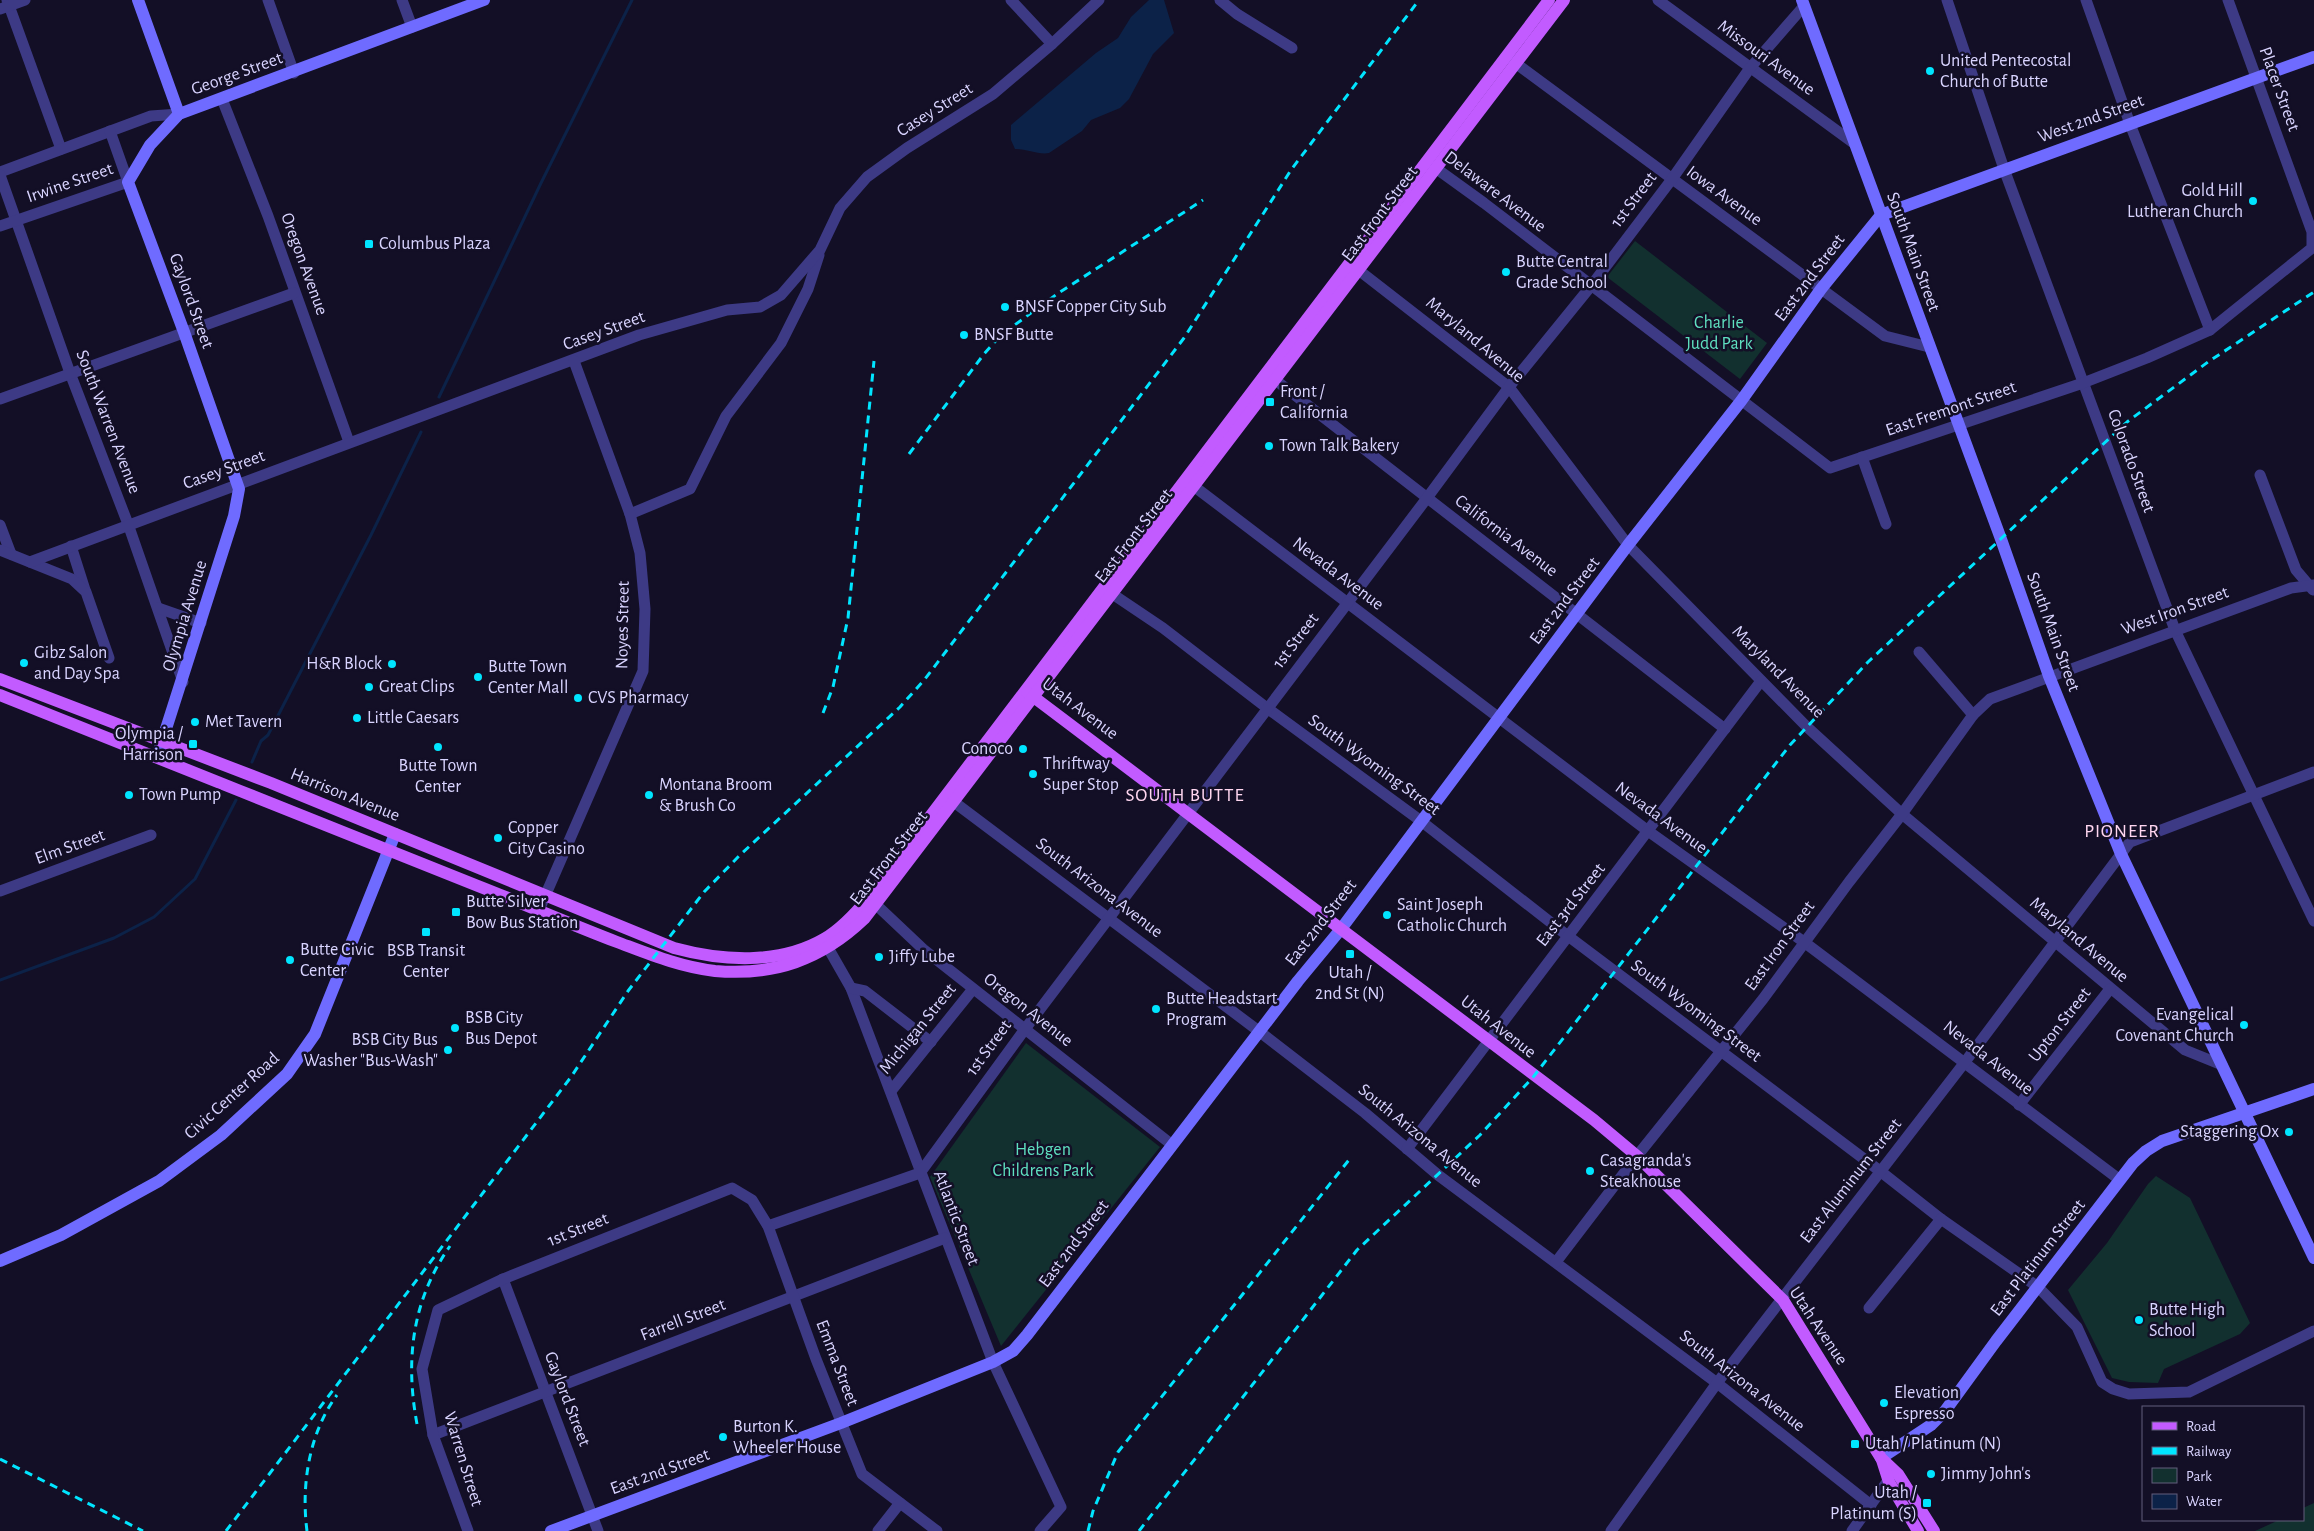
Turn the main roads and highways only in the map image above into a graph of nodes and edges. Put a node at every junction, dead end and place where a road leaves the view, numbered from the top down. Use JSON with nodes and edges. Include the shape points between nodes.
{"nodes":[{"id":1,"x":1549,"y":0,"type":"edge"},
{"id":2,"x":1564,"y":0,"type":"edge"},
{"id":3,"x":1511,"y":60,"type":"junction"},
{"id":4,"x":0,"y":679,"type":"edge"},
{"id":5,"x":1029,"y":693,"type":"junction"},
{"id":6,"x":0,"y":695,"type":"edge"},
{"id":7,"x":593,"y":933,"type":"junction"},
{"id":8,"x":656,"y":941,"type":"junction"},
{"id":9,"x":826,"y":944,"type":"junction"},
{"id":10,"x":674,"y":948,"type":"joint"},
{"id":11,"x":662,"y":959,"type":"joint"},
{"id":12,"x":1892,"y":1476,"type":"junction"},
{"id":13,"x":1918,"y":1531,"type":"edge"},
{"id":14,"x":1934,"y":1531,"type":"edge"}],
"edges":[{"from":1,"to":3,"type":"main road","name":"East Front Street"},
{"from":2,"to":3,"type":"main road","name":"East Front Street"},
{"from":3,"to":5,"type":"main road","name":"East Front Street"},
{"from":4,"to":8,"type":"main road","name":"Harrison Avenue","via":[[163,741]]},
{"from":5,"to":9,"type":"main road","name":"East Front Street","via":[[847,935]]},
{"from":5,"to":12,"type":"main road","name":"Utah Avenue","via":[[1637,1156],[1782,1300]]},
{"from":6,"to":7,"type":"main road","name":"Harrison Avenue"},
{"from":7,"to":8,"type":"main road","via":[[601,926],[624,935]]},
{"from":7,"to":11,"type":"main road","name":"Harrison Avenue"},
{"from":8,"to":10,"type":"main road","name":"Harrison Avenue"},
{"from":9,"to":10,"type":"main road","name":"East Front Street","via":[[762,958],[718,958]]},
{"from":9,"to":11,"type":"main road","name":"East Front Street","via":[[807,959],[764,971],[716,971],[684,967]]},
{"from":12,"to":13,"type":"main road","name":"Utah Avenue"},
{"from":12,"to":14,"type":"main road","name":"Utah Avenue"}]}
